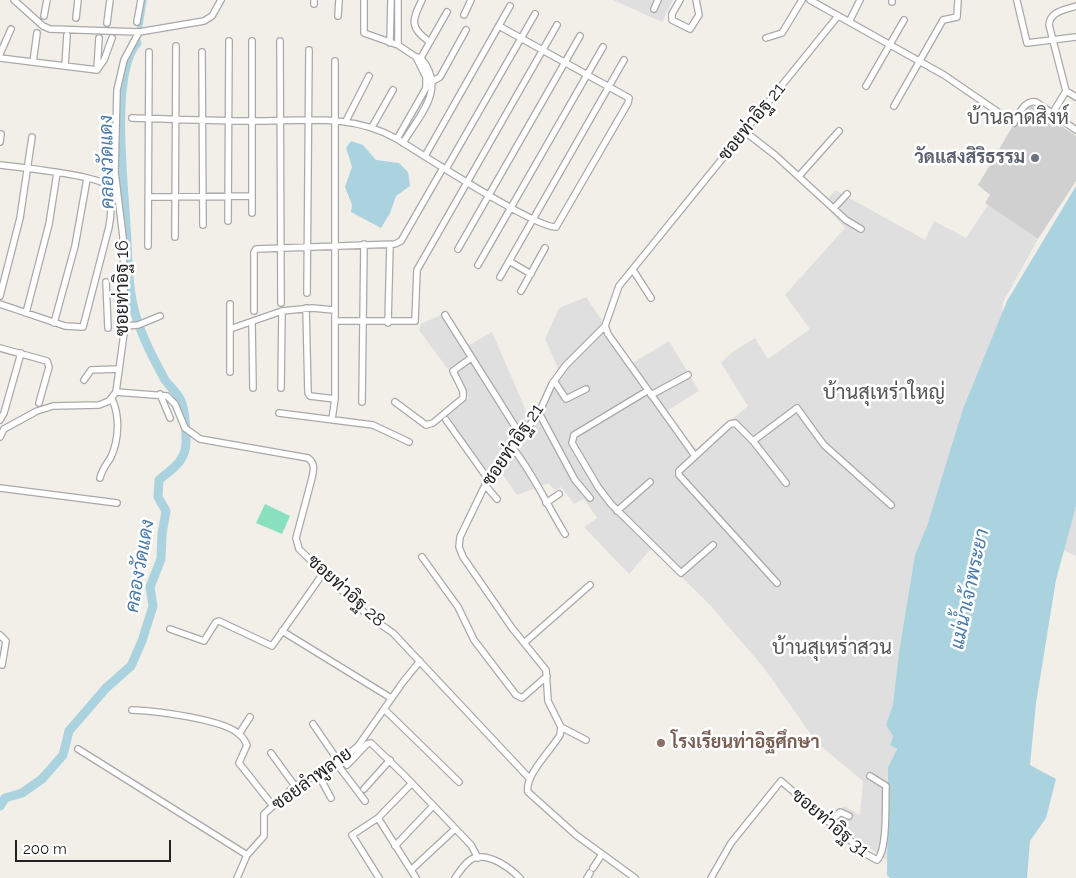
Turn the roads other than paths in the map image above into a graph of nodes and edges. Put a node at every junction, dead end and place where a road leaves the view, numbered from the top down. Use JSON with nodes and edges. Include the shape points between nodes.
{"nodes":[{"id":1,"x":14,"y":0,"type":"edge"},
{"id":2,"x":46,"y":0,"type":"edge"},
{"id":3,"x":78,"y":0,"type":"edge"},
{"id":4,"x":110,"y":0,"type":"edge"},
{"id":5,"x":141,"y":0,"type":"edge"},
{"id":6,"x":221,"y":0,"type":"edge"},
{"id":7,"x":339,"y":0,"type":"edge"},
{"id":8,"x":364,"y":0,"type":"edge"},
{"id":9,"x":422,"y":0,"type":"edge"},
{"id":10,"x":471,"y":0,"type":"edge"},
{"id":11,"x":658,"y":0,"type":"edge"},
{"id":12,"x":680,"y":0,"type":"edge"},
{"id":13,"x":696,"y":0,"type":"edge"},
{"id":14,"x":802,"y":0,"type":"edge"},
{"id":15,"x":810,"y":0,"type":"edge"},
{"id":16,"x":860,"y":0,"type":"edge"},
{"id":17,"x":958,"y":0,"type":"edge"},
{"id":18,"x":394,"y":1,"type":"edge"},
{"id":19,"x":1017,"y":1,"type":"edge"},
{"id":20,"x":510,"y":6,"type":"dead end"},
{"id":21,"x":1076,"y":6,"type":"edge"},
{"id":22,"x":654,"y":9,"type":"dead end"},
{"id":23,"x":447,"y":12,"type":"dead end"},
{"id":24,"x":535,"y":14,"type":"dead end"},
{"id":25,"x":464,"y":15,"type":"dead end"},
{"id":26,"x":44,"y":16,"type":"dead end"},
{"id":27,"x":338,"y":16,"type":"dead end"},
{"id":28,"x":838,"y":16,"type":"junction"},
{"id":29,"x":76,"y":18,"type":"dead end"},
{"id":30,"x":904,"y":20,"type":"dead end"},
{"id":31,"x":137,"y":22,"type":"dead end"},
{"id":32,"x":849,"y":22,"type":"junction"},
{"id":33,"x":107,"y":23,"type":"dead end"},
{"id":34,"x":557,"y":25,"type":"dead end"},
{"id":35,"x":499,"y":26,"type":"junction"},
{"id":36,"x":11,"y":29,"type":"dead end"},
{"id":37,"x":466,"y":30,"type":"dead end"},
{"id":38,"x":139,"y":32,"type":"junction"},
{"id":39,"x":37,"y":33,"type":"dead end"},
{"id":40,"x":67,"y":35,"type":"dead end"},
{"id":41,"x":580,"y":36,"type":"dead end"},
{"id":42,"x":1076,"y":37,"type":"edge"},
{"id":43,"x":99,"y":38,"type":"dead end"},
{"id":44,"x":112,"y":38,"type":"dead end"},
{"id":45,"x":522,"y":38,"type":"junction"},
{"id":46,"x":766,"y":38,"type":"dead end"},
{"id":47,"x":1053,"y":40,"type":"junction"},
{"id":48,"x":229,"y":41,"type":"dead end"},
{"id":49,"x":252,"y":41,"type":"dead end"},
{"id":50,"x":280,"y":41,"type":"dead end"},
{"id":51,"x":430,"y":42,"type":"junction"},
{"id":52,"x":390,"y":43,"type":"junction"},
{"id":53,"x":398,"y":45,"type":"junction"},
{"id":54,"x":890,"y":45,"type":"junction"},
{"id":55,"x":176,"y":46,"type":"dead end"},
{"id":56,"x":603,"y":48,"type":"dead end"},
{"id":57,"x":309,"y":50,"type":"dead end"},
{"id":58,"x":543,"y":50,"type":"junction"},
{"id":59,"x":149,"y":52,"type":"dead end"},
{"id":60,"x":202,"y":52,"type":"dead end"},
{"id":61,"x":0,"y":56,"type":"edge"},
{"id":62,"x":418,"y":59,"type":"junction"},
{"id":63,"x":624,"y":60,"type":"dead end"},
{"id":64,"x":335,"y":61,"type":"dead end"},
{"id":65,"x":921,"y":61,"type":"junction"},
{"id":66,"x":33,"y":62,"type":"junction"},
{"id":67,"x":565,"y":62,"type":"junction"},
{"id":68,"x":65,"y":66,"type":"junction"},
{"id":69,"x":97,"y":70,"type":"junction"},
{"id":70,"x":587,"y":74,"type":"junction"},
{"id":71,"x":369,"y":76,"type":"dead end"},
{"id":72,"x":433,"y":81,"type":"junction"},
{"id":73,"x":609,"y":86,"type":"junction"},
{"id":74,"x":866,"y":86,"type":"dead end"},
{"id":75,"x":393,"y":90,"type":"dead end"},
{"id":76,"x":1066,"y":91,"type":"junction"},
{"id":77,"x":1076,"y":95,"type":"edge"},
{"id":78,"x":894,"y":106,"type":"dead end"},
{"id":79,"x":1052,"y":114,"type":"junction"},
{"id":80,"x":132,"y":118,"type":"dead end"},
{"id":81,"x":148,"y":118,"type":"junction"},
{"id":82,"x":176,"y":119,"type":"junction"},
{"id":83,"x":202,"y":120,"type":"junction"},
{"id":84,"x":229,"y":120,"type":"junction"},
{"id":85,"x":308,"y":120,"type":"junction"},
{"id":86,"x":252,"y":121,"type":"junction"},
{"id":87,"x":280,"y":121,"type":"junction"},
{"id":88,"x":335,"y":121,"type":"junction"},
{"id":89,"x":346,"y":121,"type":"junction"},
{"id":90,"x":372,"y":127,"type":"junction"},
{"id":91,"x":1076,"y":130,"type":"edge"},
{"id":92,"x":744,"y":131,"type":"junction"},
{"id":93,"x":839,"y":131,"type":"dead end"},
{"id":94,"x":1,"y":134,"type":"edge"},
{"id":95,"x":32,"y":136,"type":"dead end"},
{"id":96,"x":400,"y":141,"type":"junction"},
{"id":97,"x":0,"y":142,"type":"edge"},
{"id":98,"x":425,"y":156,"type":"junction"},
{"id":99,"x":0,"y":165,"type":"edge"},
{"id":100,"x":27,"y":168,"type":"junction"},
{"id":101,"x":445,"y":168,"type":"junction"},
{"id":102,"x":57,"y":173,"type":"junction"},
{"id":103,"x":799,"y":176,"type":"junction"},
{"id":104,"x":86,"y":179,"type":"junction"},
{"id":105,"x":468,"y":182,"type":"junction"},
{"id":106,"x":490,"y":194,"type":"junction"},
{"id":107,"x":847,"y":194,"type":"dead end"},
{"id":108,"x":203,"y":196,"type":"junction"},
{"id":109,"x":228,"y":196,"type":"junction"},
{"id":110,"x":252,"y":196,"type":"junction"},
{"id":111,"x":148,"y":197,"type":"junction"},
{"id":112,"x":175,"y":197,"type":"junction"},
{"id":113,"x":512,"y":206,"type":"junction"},
{"id":114,"x":834,"y":208,"type":"junction"},
{"id":115,"x":252,"y":213,"type":"dead end"},
{"id":116,"x":534,"y":218,"type":"junction"},
{"id":117,"x":228,"y":221,"type":"dead end"},
{"id":118,"x":203,"y":225,"type":"dead end"},
{"id":119,"x":861,"y":229,"type":"dead end"},
{"id":120,"x":175,"y":237,"type":"dead end"},
{"id":121,"x":364,"y":244,"type":"junction"},
{"id":122,"x":390,"y":245,"type":"junction"},
{"id":123,"x":148,"y":246,"type":"dead end"},
{"id":124,"x":334,"y":246,"type":"junction"},
{"id":125,"x":281,"y":247,"type":"junction"},
{"id":126,"x":308,"y":248,"type":"junction"},
{"id":127,"x":545,"y":248,"type":"dead end"},
{"id":128,"x":458,"y":250,"type":"dead end"},
{"id":129,"x":509,"y":261,"type":"junction"},
{"id":130,"x":478,"y":265,"type":"dead end"},
{"id":131,"x":632,"y":270,"type":"junction"},
{"id":132,"x":531,"y":274,"type":"junction"},
{"id":133,"x":500,"y":277,"type":"dead end"},
{"id":134,"x":106,"y":282,"type":"dead end"},
{"id":135,"x":94,"y":291,"type":"junction"},
{"id":136,"x":521,"y":291,"type":"dead end"},
{"id":137,"x":106,"y":292,"type":"junction"},
{"id":138,"x":307,"y":293,"type":"dead end"},
{"id":139,"x":0,"y":296,"type":"edge"},
{"id":140,"x":651,"y":298,"type":"dead end"},
{"id":141,"x":281,"y":303,"type":"dead end"},
{"id":142,"x":0,"y":304,"type":"edge"},
{"id":143,"x":230,"y":304,"type":"dead end"},
{"id":144,"x":306,"y":308,"type":"junction"},
{"id":145,"x":334,"y":310,"type":"junction"},
{"id":146,"x":254,"y":311,"type":"dead end"},
{"id":147,"x":282,"y":311,"type":"junction"},
{"id":148,"x":26,"y":313,"type":"junction"},
{"id":149,"x":445,"y":315,"type":"dead end"},
{"id":150,"x":160,"y":316,"type":"dead end"},
{"id":151,"x":335,"y":321,"type":"junction"},
{"id":152,"x":252,"y":322,"type":"junction"},
{"id":153,"x":364,"y":322,"type":"junction"},
{"id":154,"x":54,"y":323,"type":"junction"},
{"id":155,"x":388,"y":323,"type":"junction"},
{"id":156,"x":125,"y":326,"type":"junction"},
{"id":157,"x":605,"y":326,"type":"junction"},
{"id":158,"x":108,"y":328,"type":"dead end"},
{"id":159,"x":230,"y":329,"type":"junction"},
{"id":160,"x":0,"y":348,"type":"edge"},
{"id":161,"x":21,"y":353,"type":"junction"},
{"id":162,"x":471,"y":358,"type":"junction"},
{"id":163,"x":119,"y":369,"type":"junction"},
{"id":164,"x":230,"y":372,"type":"dead end"},
{"id":165,"x":688,"y":375,"type":"dead end"},
{"id":166,"x":84,"y":380,"type":"dead end"},
{"id":167,"x":554,"y":381,"type":"junction"},
{"id":168,"x":252,"y":388,"type":"dead end"},
{"id":169,"x":281,"y":388,"type":"dead end"},
{"id":170,"x":586,"y":389,"type":"dead end"},
{"id":171,"x":116,"y":392,"type":"junction"},
{"id":172,"x":649,"y":393,"type":"junction"},
{"id":173,"x":160,"y":394,"type":"junction"},
{"id":174,"x":112,"y":399,"type":"junction"},
{"id":175,"x":335,"y":399,"type":"junction"},
{"id":176,"x":362,"y":402,"type":"dead end"},
{"id":177,"x":395,"y":402,"type":"dead end"},
{"id":178,"x":40,"y":403,"type":"dead end"},
{"id":179,"x":279,"y":412,"type":"dead end"},
{"id":180,"x":539,"y":413,"type":"junction"},
{"id":181,"x":170,"y":418,"type":"dead end"},
{"id":182,"x":332,"y":419,"type":"junction"},
{"id":183,"x":0,"y":420,"type":"edge"},
{"id":184,"x":446,"y":420,"type":"dead end"},
{"id":185,"x":521,"y":436,"type":"junction"},
{"id":186,"x":0,"y":437,"type":"edge"},
{"id":187,"x":753,"y":441,"type":"junction"},
{"id":188,"x":409,"y":442,"type":"dead end"},
{"id":189,"x":512,"y":447,"type":"junction"},
{"id":190,"x":695,"y":456,"type":"junction"},
{"id":191,"x":100,"y":478,"type":"dead end"},
{"id":192,"x":488,"y":479,"type":"junction"},
{"id":193,"x":650,"y":482,"type":"dead end"},
{"id":194,"x":786,"y":482,"type":"dead end"},
{"id":195,"x":484,"y":485,"type":"junction"},
{"id":196,"x":0,"y":488,"type":"edge"},
{"id":197,"x":558,"y":494,"type":"dead end"},
{"id":198,"x":590,"y":498,"type":"dead end"},
{"id":199,"x":497,"y":499,"type":"dead end"},
{"id":200,"x":116,"y":503,"type":"dead end"},
{"id":201,"x":546,"y":503,"type":"junction"},
{"id":202,"x":891,"y":505,"type":"dead end"},
{"id":203,"x":617,"y":511,"type":"junction"},
{"id":204,"x":565,"y":534,"type":"dead end"},
{"id":205,"x":713,"y":545,"type":"dead end"},
{"id":206,"x":422,"y":557,"type":"dead end"},
{"id":207,"x":324,"y":572,"type":"junction"},
{"id":208,"x":777,"y":583,"type":"dead end"},
{"id":209,"x":590,"y":585,"type":"dead end"},
{"id":210,"x":170,"y":629,"type":"dead end"},
{"id":211,"x":282,"y":631,"type":"junction"},
{"id":212,"x":0,"y":635,"type":"edge"},
{"id":213,"x":524,"y":642,"type":"junction"},
{"id":214,"x":420,"y":661,"type":"junction"},
{"id":215,"x":2,"y":665,"type":"dead end"},
{"id":216,"x":548,"y":676,"type":"junction"},
{"id":217,"x":391,"y":698,"type":"junction"},
{"id":218,"x":384,"y":709,"type":"junction"},
{"id":219,"x":132,"y":710,"type":"dead end"},
{"id":220,"x":250,"y":716,"type":"dead end"},
{"id":221,"x":313,"y":724,"type":"dead end"},
{"id":222,"x":561,"y":727,"type":"junction"},
{"id":223,"x":239,"y":734,"type":"junction"},
{"id":224,"x":586,"y":740,"type":"dead end"},
{"id":225,"x":78,"y":749,"type":"dead end"},
{"id":226,"x":271,"y":753,"type":"dead end"},
{"id":227,"x":390,"y":760,"type":"junction"},
{"id":228,"x":338,"y":763,"type":"junction"},
{"id":229,"x":346,"y":765,"type":"dead end"},
{"id":230,"x":318,"y":774,"type":"junction"},
{"id":231,"x":870,"y":776,"type":"dead end"},
{"id":232,"x":530,"y":779,"type":"junction"},
{"id":233,"x":458,"y":782,"type":"dead end"},
{"id":234,"x":412,"y":783,"type":"junction"},
{"id":235,"x":295,"y":786,"type":"junction"},
{"id":236,"x":364,"y":788,"type":"dead end"},
{"id":237,"x":331,"y":798,"type":"dead end"},
{"id":238,"x":364,"y":801,"type":"dead end"},
{"id":239,"x":273,"y":806,"type":"junction"},
{"id":240,"x":433,"y":806,"type":"junction"},
{"id":241,"x":849,"y":816,"type":"dead end"},
{"id":242,"x":378,"y":818,"type":"junction"},
{"id":243,"x":830,"y":823,"type":"junction"},
{"id":244,"x":455,"y":829,"type":"junction"},
{"id":245,"x":395,"y":846,"type":"junction"},
{"id":246,"x":602,"y":854,"type":"junction"},
{"id":247,"x":247,"y":855,"type":"junction"},
{"id":248,"x":478,"y":858,"type":"junction"},
{"id":249,"x":411,"y":870,"type":"junction"},
{"id":250,"x":590,"y":873,"type":"edge"},
{"id":251,"x":237,"y":878,"type":"edge"},
{"id":252,"x":379,"y":878,"type":"edge"},
{"id":253,"x":416,"y":878,"type":"edge"},
{"id":254,"x":455,"y":878,"type":"edge"},
{"id":255,"x":520,"y":878,"type":"edge"},
{"id":256,"x":635,"y":878,"type":"edge"},
{"id":257,"x":711,"y":878,"type":"edge"}],
"edges":[{"from":1,"to":38,"type":"street","via":[[50,29]]},
{"from":2,"to":26,"type":"street"},
{"from":3,"to":29,"type":"street"},
{"from":4,"to":33,"type":"street"},
{"from":5,"to":31,"type":"street"},
{"from":6,"to":38,"type":"street","via":[[212,16],[204,21]]},
{"from":7,"to":27,"type":"street"},
{"from":8,"to":52,"type":"street","via":[[364,33]]},
{"from":9,"to":51,"type":"street","via":[[414,22],[418,34]]},
{"from":10,"to":25,"type":"street"},
{"from":11,"to":22,"type":"street"},
{"from":12,"to":13,"type":"street","via":[[672,20],[690,29],[699,16]]},
{"from":14,"to":46,"type":"street","via":[[782,33]]},
{"from":15,"to":28,"type":"street"},
{"from":16,"to":32,"type":"street"},
{"from":17,"to":65,"type":"street","via":[[957,17],[943,20]]},
{"from":18,"to":52,"type":"street"},
{"from":18,"to":53,"type":"street"},
{"from":19,"to":47,"type":"street","via":[[1027,43]]},
{"from":20,"to":35,"type":"street"},
{"from":21,"to":47,"type":"street","via":[[1049,18]]},
{"from":23,"to":51,"type":"street"},
{"from":24,"to":45,"type":"street"},
{"from":28,"to":32,"type":"street"},
{"from":28,"to":92,"type":"street","name":"ซอยท่าอิฐ 21"},
{"from":30,"to":54,"type":"street"},
{"from":32,"to":54,"type":"street"},
{"from":34,"to":58,"type":"street"},
{"from":35,"to":45,"type":"street"},
{"from":35,"to":98,"type":"street"},
{"from":36,"to":61,"type":"street"},
{"from":37,"to":72,"type":"street","via":[[440,77]]},
{"from":38,"to":156,"type":"street","name":"ซอยท่าอิฐ 16","via":[[124,60],[116,98],[114,172],[123,237]]},
{"from":39,"to":66,"type":"street"},
{"from":40,"to":68,"type":"street"},
{"from":41,"to":67,"type":"street"},
{"from":42,"to":47,"type":"street"},
{"from":43,"to":69,"type":"street"},
{"from":44,"to":69,"type":"street"},
{"from":45,"to":58,"type":"street"},
{"from":45,"to":101,"type":"street"},
{"from":47,"to":76,"type":"street"},
{"from":48,"to":84,"type":"street"},
{"from":49,"to":86,"type":"street"},
{"from":50,"to":87,"type":"street"},
{"from":51,"to":62,"type":"street"},
{"from":52,"to":53,"type":"street"},
{"from":53,"to":62,"type":"street"},
{"from":54,"to":65,"type":"street"},
{"from":54,"to":74,"type":"street"},
{"from":55,"to":82,"type":"street"},
{"from":56,"to":70,"type":"street"},
{"from":57,"to":85,"type":"street"},
{"from":58,"to":67,"type":"street"},
{"from":58,"to":105,"type":"street"},
{"from":59,"to":81,"type":"street"},
{"from":60,"to":83,"type":"street"},
{"from":61,"to":66,"type":"street"},
{"from":62,"to":72,"type":"street","via":[[430,69]]},
{"from":62,"to":96,"type":"street","via":[[426,77],[426,88]]},
{"from":63,"to":73,"type":"street"},
{"from":64,"to":88,"type":"street"},
{"from":65,"to":78,"type":"street"},
{"from":65,"to":79,"type":"street","via":[[1014,123],[1026,104],[1032,101]]},
{"from":66,"to":68,"type":"street"},
{"from":67,"to":70,"type":"street"},
{"from":67,"to":106,"type":"street"},
{"from":68,"to":69,"type":"street"},
{"from":70,"to":73,"type":"street"},
{"from":70,"to":113,"type":"street"},
{"from":71,"to":89,"type":"street"},
{"from":72,"to":96,"type":"street","via":[[429,97]]},
{"from":73,"to":116,"type":"street"},
{"from":73,"to":116,"type":"street","via":[[627,96],[628,103],[559,224],[551,227]]},
{"from":75,"to":90,"type":"street"},
{"from":76,"to":77,"type":"street"},
{"from":76,"to":79,"type":"street"},
{"from":79,"to":91,"type":"street"},
{"from":80,"to":81,"type":"street"},
{"from":81,"to":82,"type":"street"},
{"from":81,"to":111,"type":"street"},
{"from":82,"to":83,"type":"street"},
{"from":82,"to":112,"type":"street"},
{"from":83,"to":84,"type":"street"},
{"from":83,"to":108,"type":"street"},
{"from":84,"to":86,"type":"street"},
{"from":84,"to":109,"type":"street"},
{"from":85,"to":87,"type":"street"},
{"from":85,"to":88,"type":"street"},
{"from":85,"to":126,"type":"street"},
{"from":86,"to":87,"type":"street"},
{"from":86,"to":110,"type":"street"},
{"from":87,"to":125,"type":"street"},
{"from":88,"to":89,"type":"street"},
{"from":88,"to":124,"type":"street"},
{"from":89,"to":90,"type":"street"},
{"from":90,"to":96,"type":"street"},
{"from":92,"to":103,"type":"street"},
{"from":92,"to":131,"type":"street","name":"ซอยท่าอิฐ 21"},
{"from":93,"to":103,"type":"street"},
{"from":94,"to":97,"type":"street"},
{"from":95,"to":100,"type":"street"},
{"from":96,"to":98,"type":"street"},
{"from":98,"to":101,"type":"street"},
{"from":99,"to":100,"type":"street"},
{"from":100,"to":102,"type":"street"},
{"from":100,"to":139,"type":"street","via":[[20,218]]},
{"from":101,"to":105,"type":"street"},
{"from":101,"to":122,"type":"street","via":[[401,240]]},
{"from":102,"to":104,"type":"street"},
{"from":102,"to":148,"type":"street","via":[[50,224]]},
{"from":103,"to":114,"type":"street"},
{"from":104,"to":135,"type":"street","via":[[107,186],[110,212],[110,227]]},
{"from":104,"to":154,"type":"street","via":[[75,246]]},
{"from":105,"to":106,"type":"street"},
{"from":105,"to":155,"type":"street","via":[[417,270],[415,322]]},
{"from":106,"to":113,"type":"street"},
{"from":106,"to":128,"type":"street"},
{"from":107,"to":114,"type":"street"},
{"from":108,"to":109,"type":"street"},
{"from":108,"to":112,"type":"street"},
{"from":108,"to":118,"type":"street"},
{"from":109,"to":110,"type":"street"},
{"from":109,"to":117,"type":"street"},
{"from":110,"to":115,"type":"street"},
{"from":111,"to":112,"type":"street"},
{"from":111,"to":123,"type":"street"},
{"from":112,"to":120,"type":"street"},
{"from":113,"to":116,"type":"street"},
{"from":113,"to":130,"type":"street"},
{"from":114,"to":119,"type":"street"},
{"from":116,"to":129,"type":"street"},
{"from":121,"to":122,"type":"street"},
{"from":121,"to":124,"type":"street"},
{"from":121,"to":153,"type":"street"},
{"from":122,"to":155,"type":"street"},
{"from":124,"to":126,"type":"street"},
{"from":124,"to":145,"type":"street"},
{"from":125,"to":126,"type":"street"},
{"from":125,"to":141,"type":"street"},
{"from":125,"to":146,"type":"street","via":[[260,248],[254,252]]},
{"from":126,"to":138,"type":"street"},
{"from":127,"to":132,"type":"street"},
{"from":129,"to":132,"type":"street"},
{"from":129,"to":133,"type":"street"},
{"from":131,"to":140,"type":"street"},
{"from":131,"to":157,"type":"street","name":"ซอยท่าอิฐ 21","via":[[619,286]]},
{"from":132,"to":136,"type":"street"},
{"from":134,"to":137,"type":"street"},
{"from":135,"to":137,"type":"street"},
{"from":135,"to":154,"type":"street","via":[[84,325],[76,328]]},
{"from":137,"to":158,"type":"street"},
{"from":142,"to":148,"type":"street"},
{"from":143,"to":159,"type":"street"},
{"from":144,"to":145,"type":"street"},
{"from":144,"to":147,"type":"street"},
{"from":144,"to":175,"type":"street","via":[[308,393]]},
{"from":145,"to":151,"type":"street"},
{"from":147,"to":152,"type":"street"},
{"from":147,"to":169,"type":"street"},
{"from":148,"to":154,"type":"street"},
{"from":149,"to":162,"type":"street"},
{"from":150,"to":156,"type":"street","via":[[138,325]]},
{"from":151,"to":153,"type":"street"},
{"from":151,"to":175,"type":"street"},
{"from":152,"to":159,"type":"street"},
{"from":152,"to":168,"type":"street"},
{"from":153,"to":155,"type":"street"},
{"from":153,"to":176,"type":"street"},
{"from":156,"to":163,"type":"street","name":"ซอยท่าอิฐ 16"},
{"from":157,"to":167,"type":"street","name":"ซอยท่าอิฐ 21"},
{"from":157,"to":172,"type":"street"},
{"from":159,"to":164,"type":"street"},
{"from":160,"to":161,"type":"street"},
{"from":161,"to":178,"type":"street","via":[[47,361],[49,367]]},
{"from":161,"to":183,"type":"street"},
{"from":162,"to":177,"type":"street","via":[[453,372],[464,398],[433,423],[426,425]]},
{"from":162,"to":185,"type":"street"},
{"from":163,"to":166,"type":"street","via":[[91,370]]},
{"from":163,"to":171,"type":"street","name":"ซอยท่าอิฐ 16"},
{"from":165,"to":172,"type":"street"},
{"from":167,"to":170,"type":"street","via":[[566,399]]},
{"from":167,"to":180,"type":"street","name":"ซอยท่าอิฐ 21"},
{"from":171,"to":173,"type":"street"},
{"from":171,"to":174,"type":"street","name":"ซอยท่าอิฐ 16"},
{"from":172,"to":190,"type":"street"},
{"from":172,"to":203,"type":"street","via":[[572,437],[598,487]]},
{"from":173,"to":181,"type":"street"},
{"from":173,"to":207,"type":"street","name":"ซอยท่าอิฐ 28","via":[[174,401],[182,424],[200,439],[312,460],[314,468],[296,542],[299,549]]},
{"from":174,"to":186,"type":"street","via":[[99,405],[45,408],[9,425]]},
{"from":174,"to":191,"type":"street","via":[[118,424],[111,456]]},
{"from":175,"to":182,"type":"street"},
{"from":179,"to":182,"type":"street"},
{"from":180,"to":185,"type":"street","name":"ซอยท่าอิฐ 21"},
{"from":180,"to":198,"type":"street","via":[[576,480]]},
{"from":182,"to":188,"type":"street","via":[[378,426]]},
{"from":184,"to":192,"type":"street"},
{"from":185,"to":189,"type":"street","name":"ซอยท่าอิฐ 21"},
{"from":187,"to":190,"type":"street","via":[[734,423],[730,424]]},
{"from":187,"to":194,"type":"street"},
{"from":187,"to":202,"type":"street","via":[[797,408],[824,445]]},
{"from":189,"to":192,"type":"street","name":"ซอยท่าอิฐ 21"},
{"from":189,"to":201,"type":"street","via":[[529,470]]},
{"from":190,"to":208,"type":"street","via":[[679,475]]},
{"from":192,"to":195,"type":"street","name":"ซอยท่าอิฐ 21"},
{"from":193,"to":203,"type":"street"},
{"from":195,"to":199,"type":"street"},
{"from":195,"to":213,"type":"street","name":"ซอยท่าอิฐ 21","via":[[463,526],[459,547],[468,565]]},
{"from":196,"to":200,"type":"street"},
{"from":197,"to":201,"type":"street"},
{"from":201,"to":204,"type":"street"},
{"from":203,"to":205,"type":"street","via":[[681,572]]},
{"from":206,"to":216,"type":"street","via":[[458,607],[474,640],[516,695],[522,698]]},
{"from":207,"to":211,"type":"street"},
{"from":207,"to":214,"type":"street","name":"ซอยท่าอิฐ 28"},
{"from":209,"to":213,"type":"street"},
{"from":210,"to":211,"type":"street","via":[[204,641],[220,620],[272,646]]},
{"from":211,"to":217,"type":"street"},
{"from":212,"to":215,"type":"street","via":[[6,641]]},
{"from":213,"to":216,"type":"street","name":"ซอยท่าอิฐ 21"},
{"from":214,"to":217,"type":"street","name":"ซอยลำพูลาย"},
{"from":214,"to":232,"type":"street","name":"ซอยท่าอิฐ 28"},
{"from":216,"to":222,"type":"street","via":[[548,701]]},
{"from":217,"to":218,"type":"street","name":"ซอยลำพูลาย"},
{"from":218,"to":228,"type":"street","name":"ซอยลำพูลาย","via":[[358,746]]},
{"from":218,"to":233,"type":"street"},
{"from":219,"to":223,"type":"street","via":[[171,713]]},
{"from":220,"to":223,"type":"street"},
{"from":221,"to":228,"type":"street"},
{"from":222,"to":224,"type":"street"},
{"from":222,"to":232,"type":"street","via":[[556,742]]},
{"from":223,"to":239,"type":"street","via":[[247,744],[239,763]]},
{"from":225,"to":247,"type":"street"},
{"from":226,"to":235,"type":"street"},
{"from":227,"to":229,"type":"street","via":[[370,742]]},
{"from":227,"to":234,"type":"street"},
{"from":227,"to":236,"type":"street"},
{"from":228,"to":230,"type":"street","name":"ซอยลำพูลาย"},
{"from":228,"to":238,"type":"street"},
{"from":230,"to":235,"type":"street","name":"ซอยลำพูลาย"},
{"from":230,"to":237,"type":"street"},
{"from":231,"to":243,"type":"street","name":"ซอยท่าอิฐ 31","via":[[886,786],[879,859],[874,860]]},
{"from":232,"to":246,"type":"street","via":[[527,789],[532,796]]},
{"from":234,"to":240,"type":"street"},
{"from":234,"to":242,"type":"street"},
{"from":235,"to":239,"type":"street","name":"ซอยลำพูลาย"},
{"from":239,"to":247,"type":"street","name":"ซอยลำพูลาย","via":[[263,817],[264,836]]},
{"from":240,"to":244,"type":"street"},
{"from":240,"to":245,"type":"street"},
{"from":241,"to":243,"type":"street","via":[[840,812]]},
{"from":242,"to":245,"type":"street"},
{"from":242,"to":252,"type":"street","via":[[352,835]]},
{"from":243,"to":257,"type":"street","name":"ซอยท่าอิฐ 31","via":[[781,781],[749,818]]},
{"from":244,"to":248,"type":"street","via":[[471,845]]},
{"from":244,"to":249,"type":"street"},
{"from":245,"to":249,"type":"street"},
{"from":246,"to":250,"type":"street"},
{"from":246,"to":256,"type":"street"},
{"from":247,"to":251,"type":"street","name":"ซอยลำพูลาย"},
{"from":248,"to":254,"type":"street","via":[[468,862]]},
{"from":248,"to":255,"type":"street","via":[[502,864]]},
{"from":249,"to":253,"type":"street"}]}
